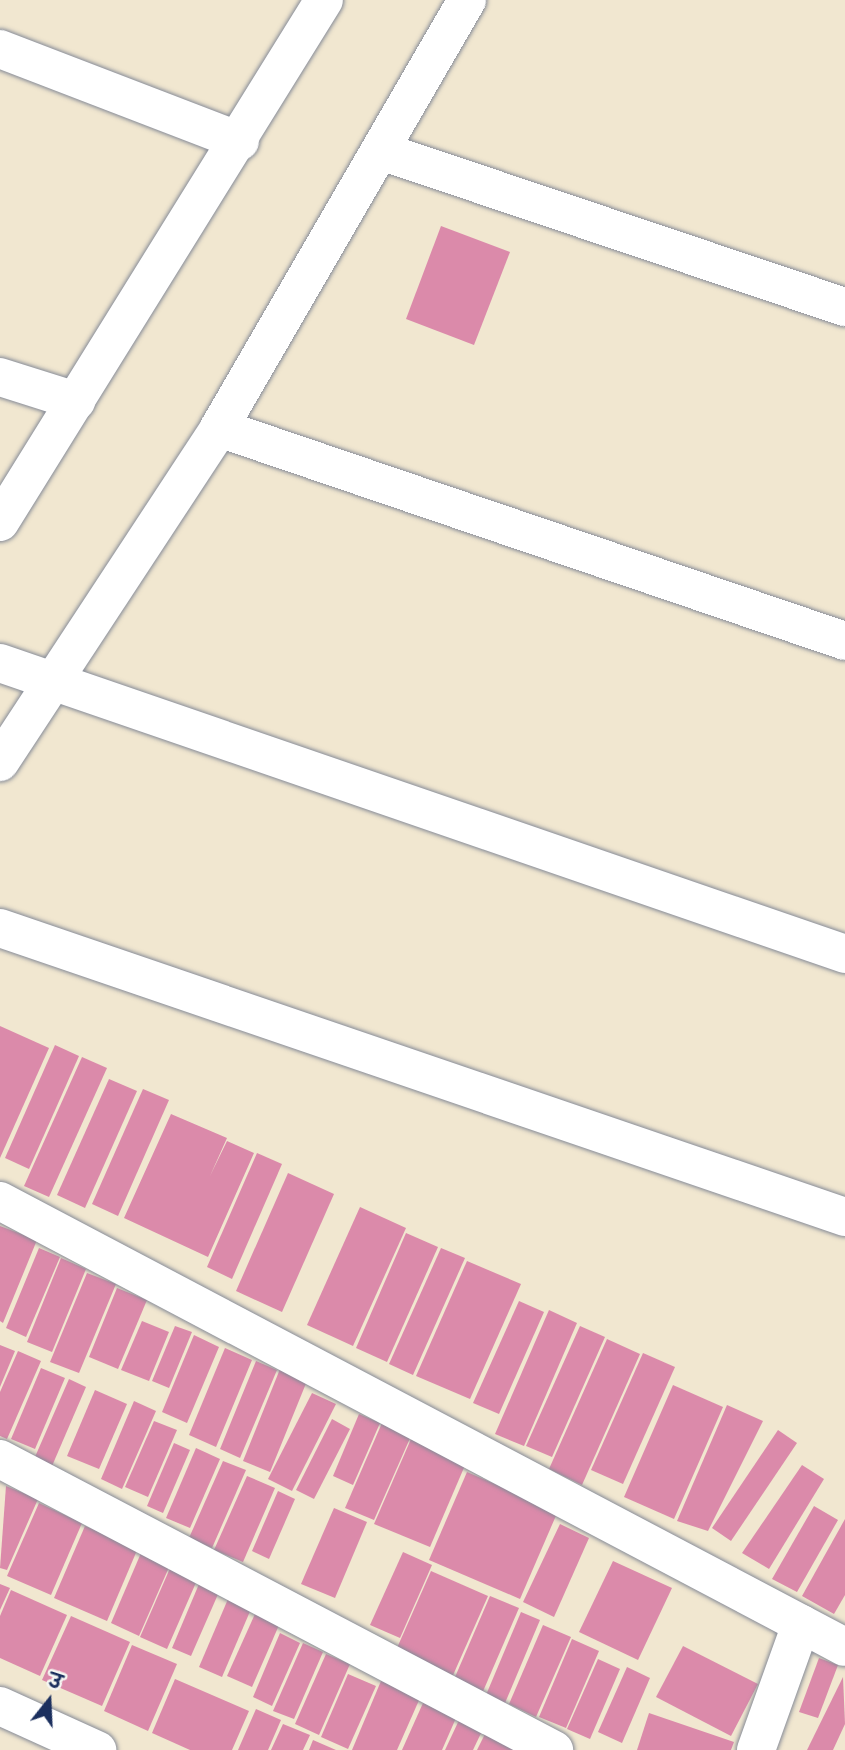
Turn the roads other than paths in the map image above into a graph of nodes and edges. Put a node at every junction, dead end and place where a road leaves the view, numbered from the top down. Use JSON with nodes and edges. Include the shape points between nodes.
{"nodes":[{"id":1,"x":324,"y":0,"type":"edge"},
{"id":2,"x":467,"y":0,"type":"edge"},
{"id":3,"x":0,"y":49,"type":"edge"},
{"id":4,"x":240,"y":141,"type":"junction"},
{"id":5,"x":384,"y":152,"type":"junction"},
{"id":6,"x":845,"y":307,"type":"edge"},
{"id":7,"x":0,"y":377,"type":"edge"},
{"id":8,"x":76,"y":401,"type":"junction"},
{"id":9,"x":219,"y":428,"type":"junction"},
{"id":10,"x":0,"y":522,"type":"edge"},
{"id":11,"x":845,"y":641,"type":"edge"},
{"id":12,"x":0,"y":663,"type":"edge"},
{"id":13,"x":51,"y":681,"type":"junction"},
{"id":14,"x":0,"y":762,"type":"edge"},
{"id":15,"x":0,"y":928,"type":"edge"},
{"id":16,"x":845,"y":954,"type":"edge"},
{"id":17,"x":0,"y":1201,"type":"edge"},
{"id":18,"x":845,"y":1217,"type":"edge"},
{"id":19,"x":0,"y":1459,"type":"edge"},
{"id":20,"x":801,"y":1623,"type":"junction"},
{"id":21,"x":845,"y":1647,"type":"edge"},
{"id":22,"x":0,"y":1706,"type":"edge"},
{"id":23,"x":97,"y":1750,"type":"edge"},
{"id":24,"x":554,"y":1750,"type":"edge"},
{"id":25,"x":756,"y":1750,"type":"edge"}],
"edges":[{"from":1,"to":4,"type":"street"},
{"from":2,"to":5,"type":"street"},
{"from":3,"to":4,"type":"street"},
{"from":4,"to":8,"type":"street"},
{"from":5,"to":6,"type":"street"},
{"from":5,"to":9,"type":"street"},
{"from":7,"to":8,"type":"street"},
{"from":8,"to":10,"type":"street"},
{"from":9,"to":11,"type":"street"},
{"from":9,"to":13,"type":"street"},
{"from":12,"to":13,"type":"street"},
{"from":13,"to":14,"type":"street"},
{"from":13,"to":16,"type":"street"},
{"from":15,"to":18,"type":"street"},
{"from":17,"to":20,"type":"street"},
{"from":19,"to":24,"type":"street"},
{"from":20,"to":21,"type":"street"},
{"from":20,"to":25,"type":"street"},
{"from":22,"to":23,"type":"street"}]}
